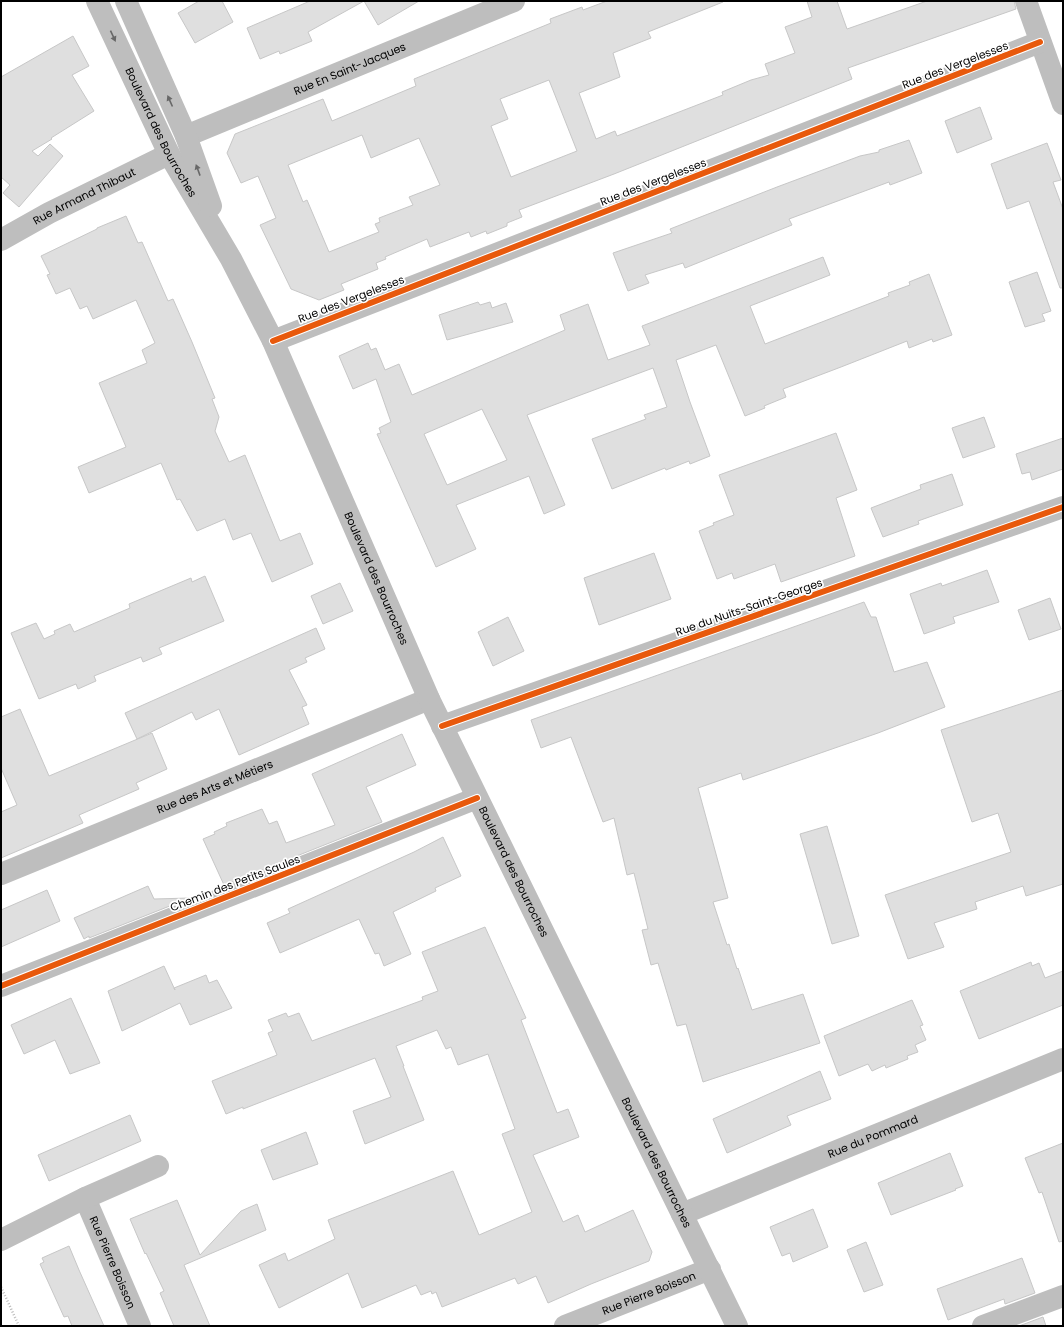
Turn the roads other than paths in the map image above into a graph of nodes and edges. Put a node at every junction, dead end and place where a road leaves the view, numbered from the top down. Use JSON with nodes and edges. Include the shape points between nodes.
{"nodes":[{"id":1,"x":96,"y":1,"type":"edge"},
{"id":2,"x":126,"y":1,"type":"edge"},
{"id":3,"x":514,"y":1,"type":"edge"},
{"id":4,"x":1026,"y":1,"type":"edge"},
{"id":5,"x":1040,"y":42,"type":"junction"},
{"id":6,"x":1063,"y":104,"type":"edge"},
{"id":7,"x":186,"y":136,"type":"junction"},
{"id":8,"x":169,"y":154,"type":"junction"},
{"id":9,"x":1,"y":240,"type":"edge"},
{"id":10,"x":231,"y":260,"type":"junction"},
{"id":11,"x":273,"y":341,"type":"junction"},
{"id":12,"x":1063,"y":507,"type":"edge"},
{"id":13,"x":429,"y":699,"type":"junction"},
{"id":14,"x":442,"y":726,"type":"junction"},
{"id":15,"x":477,"y":798,"type":"junction"},
{"id":16,"x":1,"y":874,"type":"edge"},
{"id":17,"x":1,"y":986,"type":"edge"},
{"id":18,"x":1063,"y":1058,"type":"edge"},
{"id":19,"x":158,"y":1166,"type":"dead end"},
{"id":20,"x":85,"y":1198,"type":"junction"},
{"id":21,"x":682,"y":1214,"type":"junction"},
{"id":22,"x":1,"y":1240,"type":"edge"},
{"id":23,"x":710,"y":1269,"type":"junction"},
{"id":24,"x":1063,"y":1296,"type":"edge"},
{"id":25,"x":140,"y":1326,"type":"edge"},
{"id":26,"x":565,"y":1326,"type":"edge"},
{"id":27,"x":737,"y":1326,"type":"edge"},
{"id":28,"x":983,"y":1326,"type":"edge"}],
"edges":[{"from":1,"to":8,"type":"street","name":"Boulevard des Bourroches","one_way":true},
{"from":7,"to":2,"type":"street","name":"Boulevard des Bourroches","one_way":true},
{"from":3,"to":7,"type":"street","name":"Rue En Saint-Jacques"},
{"from":4,"to":5,"type":"street"},
{"from":5,"to":6,"type":"street"},
{"from":5,"to":11,"type":"street","name":"Rue des Vergelesses"},
{"from":10,"to":7,"type":"street","name":"Boulevard des Bourroches","one_way":true},
{"from":8,"to":9,"type":"street","name":"Rue Armand Thibaut","via":[[49,213]]},
{"from":8,"to":10,"type":"street","name":"Boulevard des Bourroches"},
{"from":10,"to":11,"type":"street","name":"Boulevard des Bourroches"},
{"from":11,"to":13,"type":"street","name":"Boulevard des Bourroches"},
{"from":12,"to":14,"type":"street","name":"Rue du Nuits-Saint-Georges"},
{"from":13,"to":14,"type":"street","name":"Boulevard des Bourroches"},
{"from":13,"to":16,"type":"street","name":"Rue des Arts et Métiers"},
{"from":14,"to":15,"type":"street","name":"Boulevard des Bourroches"},
{"from":15,"to":17,"type":"street","name":"Chemin des Petits Saules"},
{"from":15,"to":21,"type":"street","name":"Boulevard des Bourroches"},
{"from":18,"to":21,"type":"street","name":"Rue du Pommard"},
{"from":19,"to":20,"type":"street"},
{"from":20,"to":22,"type":"street"},
{"from":20,"to":25,"type":"street","name":"Rue Pierre Boisson"},
{"from":21,"to":23,"type":"street","name":"Boulevard des Bourroches"},
{"from":23,"to":26,"type":"street","name":"Rue Pierre Boisson"},
{"from":23,"to":27,"type":"street","name":"Boulevard des Bourroches"},
{"from":24,"to":28,"type":"street"}]}
